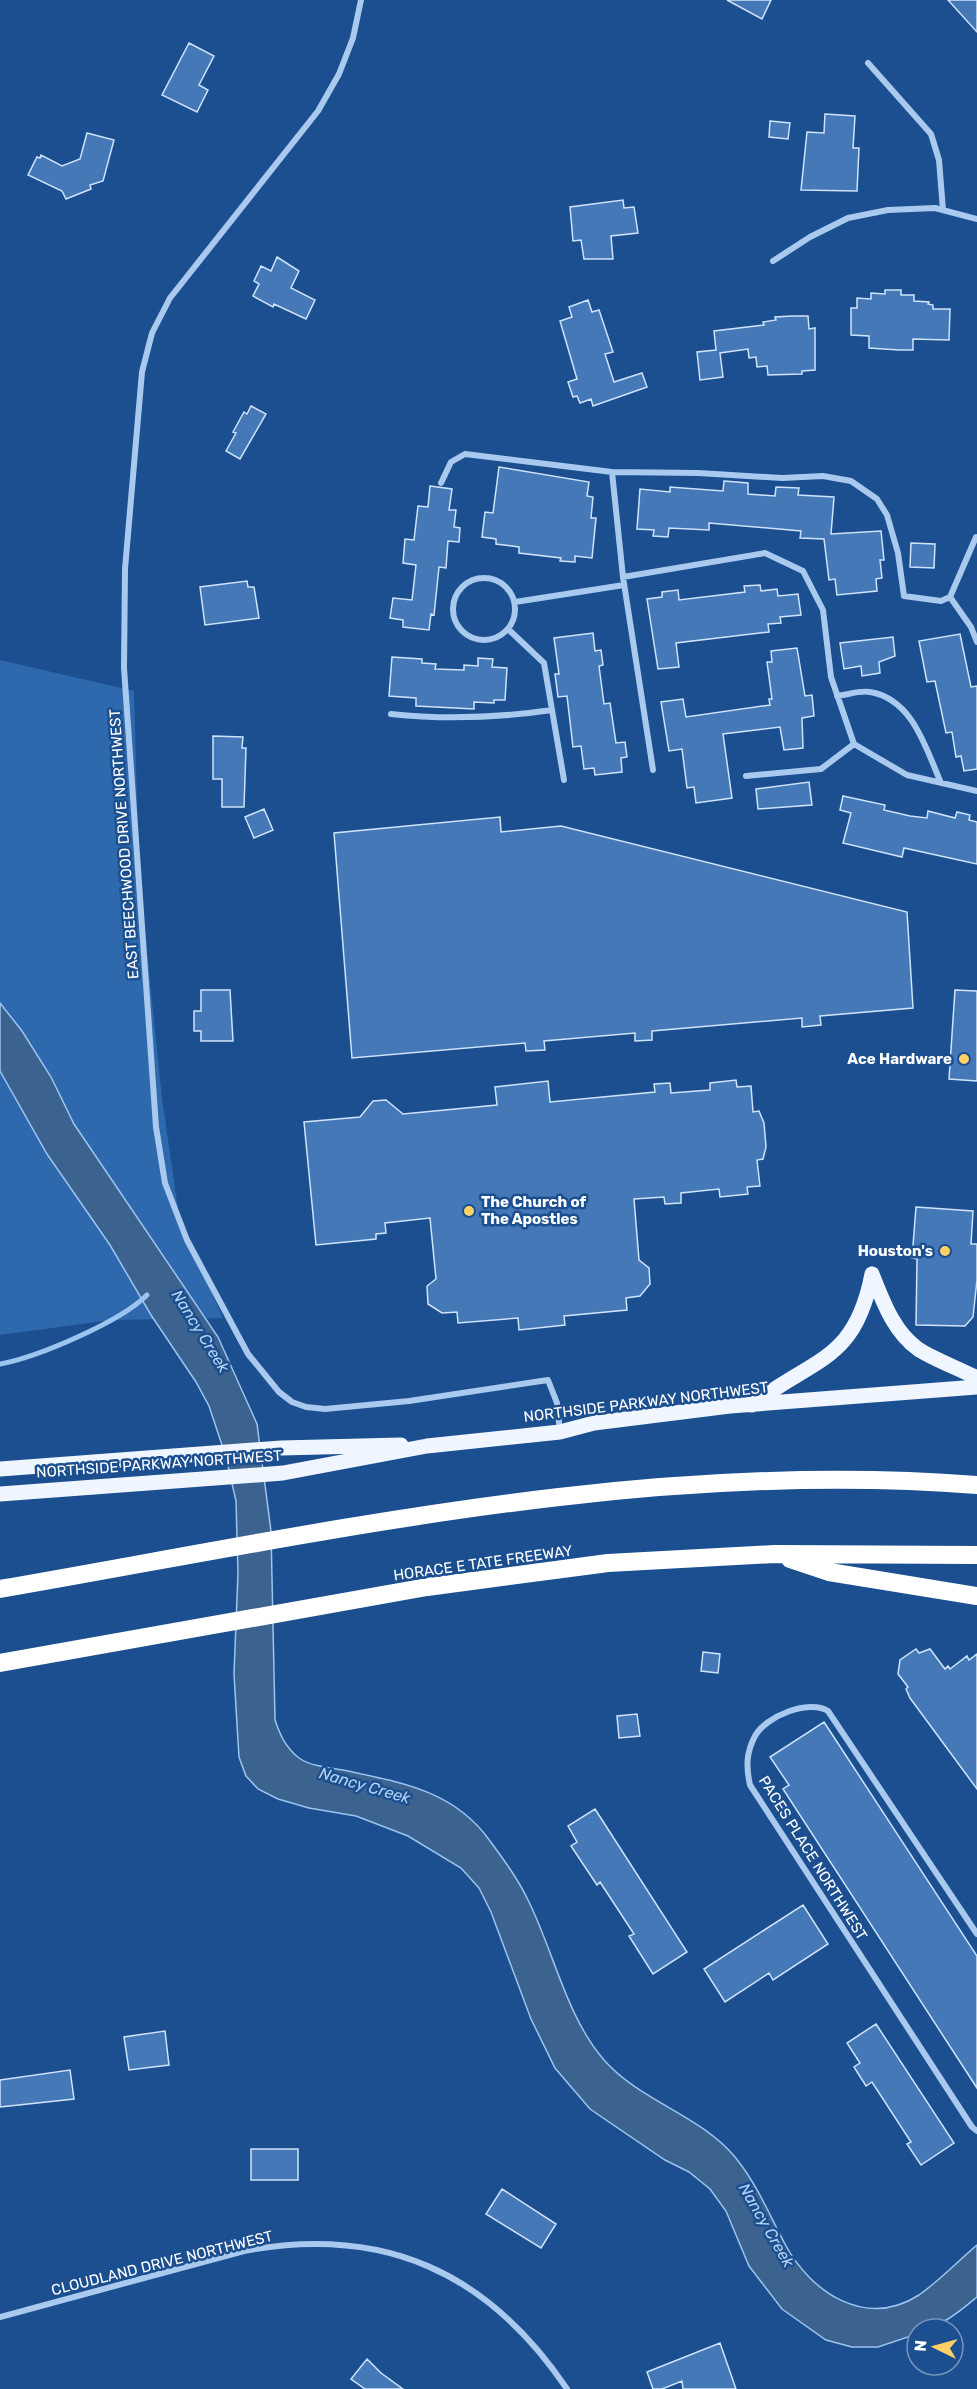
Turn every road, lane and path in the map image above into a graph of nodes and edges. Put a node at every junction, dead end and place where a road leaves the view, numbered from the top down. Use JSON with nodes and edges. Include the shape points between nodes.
{"nodes":[{"id":1,"x":361,"y":0,"type":"edge"},
{"id":2,"x":868,"y":63,"type":"dead end"},
{"id":3,"x":943,"y":210,"type":"junction"},
{"id":4,"x":977,"y":219,"type":"edge"},
{"id":5,"x":773,"y":261,"type":"dead end"},
{"id":6,"x":612,"y":472,"type":"junction"},
{"id":7,"x":441,"y":483,"type":"dead end"},
{"id":8,"x":976,"y":537,"type":"edge"},
{"id":9,"x":622,"y":577,"type":"junction"},
{"id":10,"x":624,"y":585,"type":"junction"},
{"id":11,"x":950,"y":597,"type":"junction"},
{"id":12,"x":515,"y":602,"type":"junction"},
{"id":13,"x":508,"y":629,"type":"junction"},
{"id":14,"x":977,"y":642,"type":"edge"},
{"id":15,"x":837,"y":696,"type":"junction"},
{"id":16,"x":552,"y":710,"type":"junction"},
{"id":17,"x":391,"y":714,"type":"dead end"},
{"id":18,"x":854,"y":744,"type":"junction"},
{"id":19,"x":653,"y":770,"type":"dead end"},
{"id":20,"x":746,"y":776,"type":"dead end"},
{"id":21,"x":564,"y":780,"type":"dead end"},
{"id":22,"x":941,"y":783,"type":"junction"},
{"id":23,"x":977,"y":791,"type":"edge"},
{"id":24,"x":977,"y":1378,"type":"edge"},
{"id":25,"x":977,"y":1387,"type":"edge"},
{"id":26,"x":752,"y":1405,"type":"junction"},
{"id":27,"x":560,"y":1432,"type":"junction"},
{"id":28,"x":427,"y":1446,"type":"junction"},
{"id":29,"x":0,"y":1469,"type":"edge"},
{"id":30,"x":977,"y":1485,"type":"edge"},
{"id":31,"x":0,"y":1494,"type":"edge"},
{"id":32,"x":774,"y":1554,"type":"junction"},
{"id":33,"x":977,"y":1555,"type":"edge"},
{"id":34,"x":0,"y":1588,"type":"edge"},
{"id":35,"x":977,"y":1596,"type":"edge"},
{"id":36,"x":0,"y":1663,"type":"edge"},
{"id":37,"x":977,"y":1934,"type":"edge"},
{"id":38,"x":977,"y":2131,"type":"edge"},
{"id":39,"x":0,"y":2317,"type":"edge"},
{"id":40,"x":567,"y":2389,"type":"edge"}],
"edges":[{"from":1,"to":27,"type":"street","name":"EAST BEECHWOOD DRIVE NORTHWEST","via":[[353,38],[318,111],[170,298],[152,333],[142,372],[125,569],[124,668],[156,1127],[165,1183],[187,1240],[248,1354],[279,1392],[306,1407],[325,1409],[548,1380],[557,1403]]},
{"from":2,"to":3,"type":"street","via":[[931,134],[939,160]]},
{"from":3,"to":4,"type":"street"},
{"from":3,"to":5,"type":"street","via":[[888,210],[848,219]]},
{"from":6,"to":7,"type":"street","via":[[465,454],[451,462]]},
{"from":6,"to":9,"type":"street"},
{"from":6,"to":11,"type":"street","via":[[823,476],[851,481],[877,499],[887,514],[904,596],[941,602]]},
{"from":8,"to":11,"type":"street"},
{"from":9,"to":10,"type":"street"},
{"from":9,"to":15,"type":"street","via":[[765,553],[803,571],[823,610]]},
{"from":10,"to":12,"type":"street"},
{"from":10,"to":19,"type":"street"},
{"from":11,"to":14,"type":"street"},
{"from":12,"to":13,"type":"street","via":[[514,618]]},
{"from":12,"to":13,"type":"street","via":[[508,588],[486,577],[470,581],[454,600],[457,623],[468,635],[491,640]]},
{"from":13,"to":16,"type":"street","via":[[544,663]]},
{"from":15,"to":18,"type":"street"},
{"from":15,"to":22,"type":"street","via":[[868,691],[895,701],[925,741]]},
{"from":16,"to":17,"type":"street","via":[[499,718],[432,719]]},
{"from":16,"to":21,"type":"street"},
{"from":18,"to":20,"type":"street","via":[[821,769]]},
{"from":18,"to":22,"type":"street","via":[[907,775]]},
{"from":22,"to":23,"type":"street"},
{"from":24,"to":26,"type":"main road","via":[[919,1350],[905,1337],[872,1274],[867,1300],[850,1336],[838,1349],[781,1382]]},
{"from":25,"to":26,"type":"main road","name":"NORTHSIDE PARKWAY NORTHWEST"},
{"from":26,"to":27,"type":"main road","name":"NORTHSIDE PARKWAY NORTHWEST","via":[[594,1424]]},
{"from":27,"to":28,"type":"main road","name":"NORTHSIDE PARKWAY NORTHWEST"},
{"from":28,"to":29,"type":"main road","name":"NORTHSIDE PARKWAY NORTHWEST","via":[[281,1448]]},
{"from":28,"to":31,"type":"main road","name":"NORTHSIDE PARKWAY NORTHWEST","via":[[283,1473]]},
{"from":30,"to":34,"type":"highway","via":[[919,1480],[668,1485],[489,1505]]},
{"from":32,"to":33,"type":"highway","name":"HORACE E TATE FREEWAY"},
{"from":32,"to":35,"type":"highway","via":[[829,1572]]},
{"from":32,"to":36,"type":"highway","name":"HORACE E TATE FREEWAY","via":[[608,1563],[427,1587]]},
{"from":37,"to":38,"type":"street","name":"PACES PLACE NORTHWEST","via":[[828,1711],[820,1706],[801,1706],[757,1733],[746,1767],[750,1785]]},
{"from":39,"to":40,"type":"street","name":"CLOUDLAND DRIVE NORTHWEST","via":[[256,2249],[324,2243],[369,2248],[412,2259],[479,2294],[524,2333]]}]}
